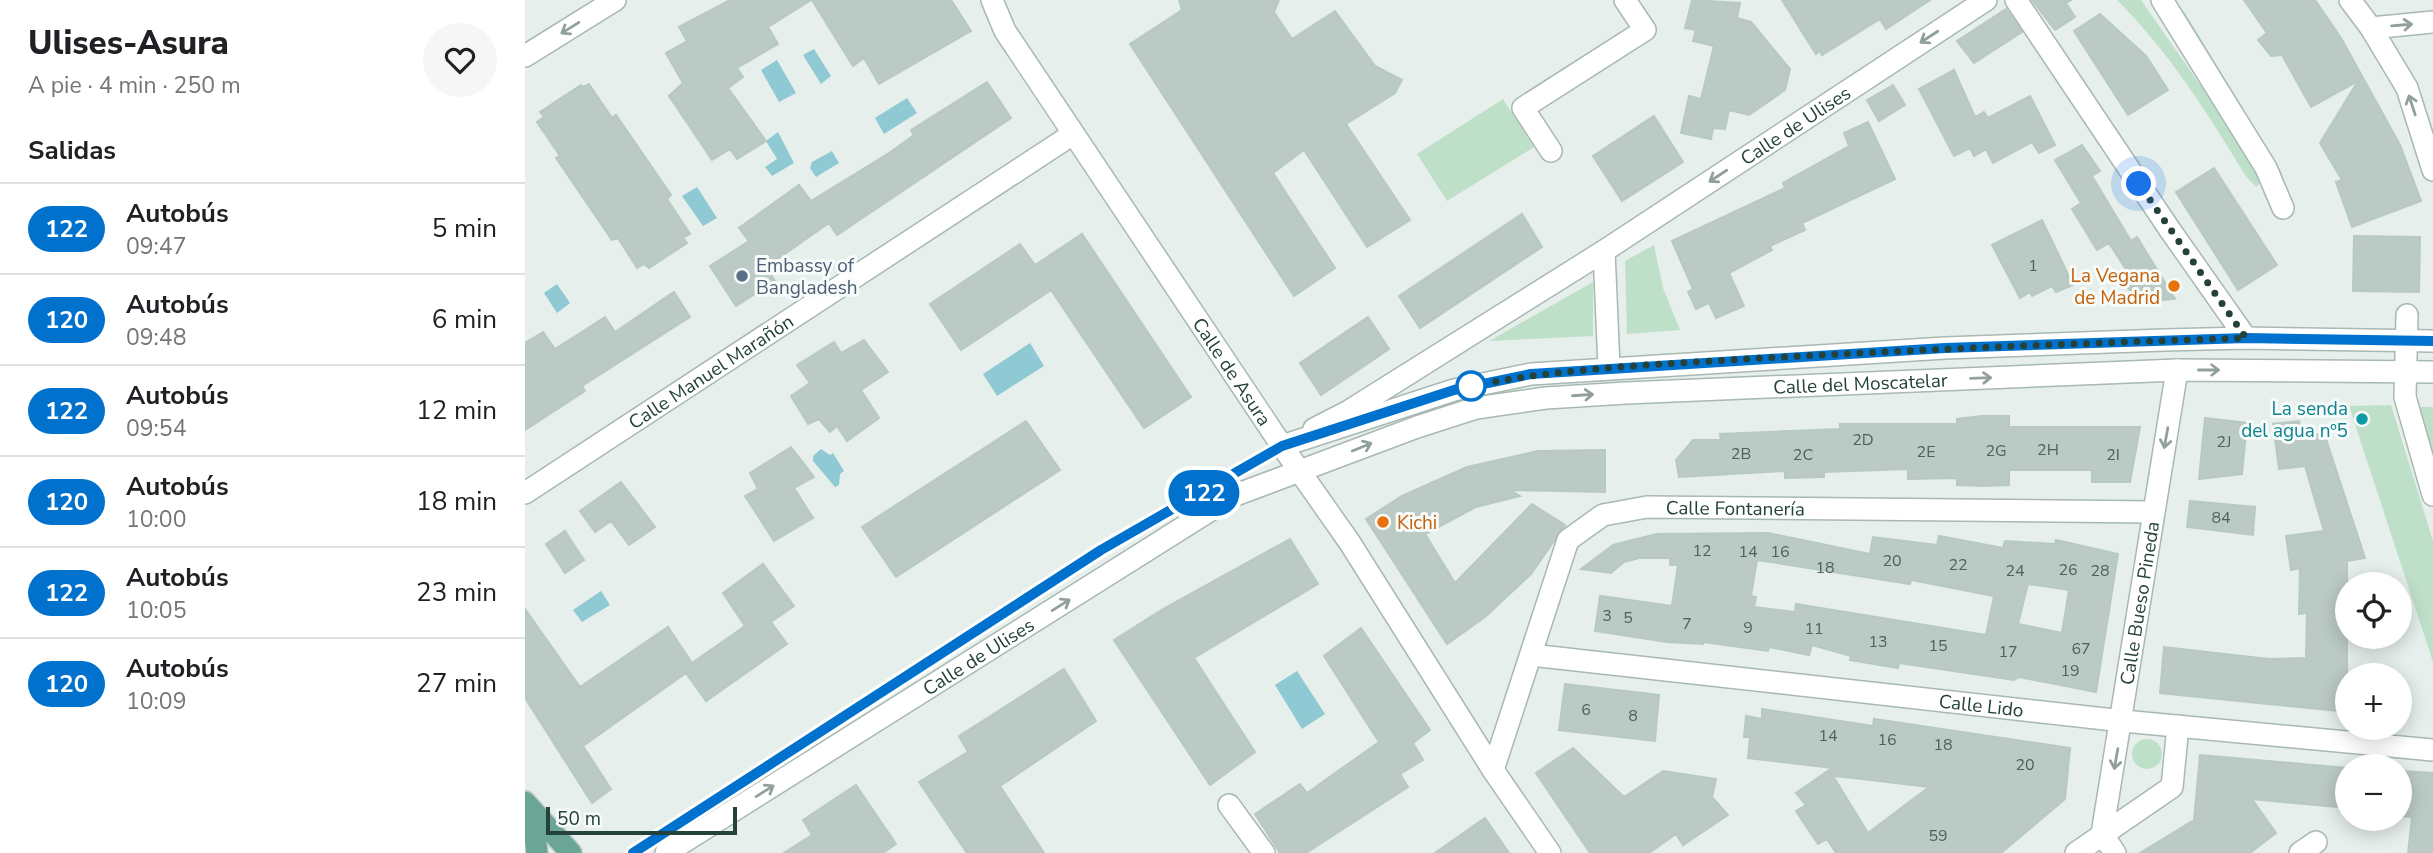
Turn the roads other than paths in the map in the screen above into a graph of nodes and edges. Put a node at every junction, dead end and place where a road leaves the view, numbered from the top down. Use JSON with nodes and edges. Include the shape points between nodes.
{"nodes":[{"id":1,"x":615,"y":0,"type":"edge"},
{"id":2,"x":980,"y":0,"type":"edge"},
{"id":3,"x":992,"y":0,"type":"edge"},
{"id":4,"x":1625,"y":0,"type":"edge"},
{"id":5,"x":1986,"y":0,"type":"edge"},
{"id":6,"x":2016,"y":0,"type":"edge"},
{"id":7,"x":2162,"y":0,"type":"edge"},
{"id":8,"x":2350,"y":0,"type":"edge"},
{"id":9,"x":2433,"y":22,"type":"edge"},
{"id":10,"x":2371,"y":27,"type":"junction"},
{"id":11,"x":1005,"y":31,"type":"junction"},
{"id":12,"x":525,"y":57,"type":"edge"},
{"id":13,"x":1073,"y":134,"type":"junction"},
{"id":14,"x":1551,"y":151,"type":"dead end"},
{"id":15,"x":2433,"y":170,"type":"edge"},
{"id":16,"x":2283,"y":208,"type":"dead end"},
{"id":17,"x":1604,"y":251,"type":"junction"},
{"id":18,"x":2407,"y":315,"type":"dead end"},
{"id":19,"x":2246,"y":338,"type":"junction"},
{"id":20,"x":2406,"y":340,"type":"junction"},
{"id":21,"x":2433,"y":341,"type":"edge"},
{"id":22,"x":1609,"y":367,"type":"junction"},
{"id":23,"x":2177,"y":370,"type":"junction"},
{"id":24,"x":2405,"y":371,"type":"junction"},
{"id":25,"x":2433,"y":372,"type":"edge"},
{"id":26,"x":1282,"y":446,"type":"junction"},
{"id":27,"x":1299,"y":473,"type":"junction"},
{"id":28,"x":525,"y":493,"type":"edge"},
{"id":29,"x":2433,"y":495,"type":"edge"},
{"id":30,"x":2153,"y":512,"type":"junction"},
{"id":31,"x":1531,"y":655,"type":"junction"},
{"id":32,"x":2123,"y":721,"type":"junction"},
{"id":33,"x":2178,"y":726,"type":"junction"},
{"id":34,"x":2433,"y":750,"type":"edge"},
{"id":35,"x":1493,"y":770,"type":"junction"},
{"id":36,"x":1229,"y":805,"type":"dead end"},
{"id":37,"x":527,"y":807,"type":"edge"},
{"id":38,"x":2102,"y":834,"type":"junction"},
{"id":39,"x":537,"y":853,"type":"edge"},
{"id":40,"x":571,"y":853,"type":"edge"},
{"id":41,"x":666,"y":853,"type":"edge"},
{"id":42,"x":1263,"y":853,"type":"edge"},
{"id":43,"x":1551,"y":853,"type":"edge"},
{"id":44,"x":2076,"y":853,"type":"edge"},
{"id":45,"x":2115,"y":853,"type":"edge"}],
"edges":[{"from":1,"to":12,"type":"street","one_way":true},
{"from":2,"to":11,"type":"street"},
{"from":3,"to":11,"type":"street"},
{"from":4,"to":14,"type":"street","via":[[1645,30],[1523,108]]},
{"from":5,"to":17,"type":"street","name":"Calle de Ulises","one_way":true},
{"from":6,"to":19,"type":"street"},
{"from":7,"to":16,"type":"street","via":[[2266,168]]},
{"from":8,"to":10,"type":"street"},
{"from":10,"to":9,"type":"street","one_way":true},
{"from":15,"to":10,"type":"street","one_way":true,"via":[[2407,88]]},
{"from":11,"to":13,"type":"street","name":"Calle de Asura"},
{"from":13,"to":26,"type":"street","name":"Calle de Asura"},
{"from":13,"to":28,"type":"street","name":"Calle Manuel Marañón"},
{"from":17,"to":22,"type":"street"},
{"from":17,"to":26,"type":"street","name":"Calle de Ulises","via":[[1349,411]]},
{"from":18,"to":20,"type":"street"},
{"from":19,"to":20,"type":"street","name":"Calle del Moscatelar"},
{"from":19,"to":22,"type":"street","name":"Calle del Moscatelar","via":[[1945,348]]},
{"from":20,"to":21,"type":"street","name":"Calle del Moscatelar"},
{"from":20,"to":24,"type":"street"},
{"from":22,"to":26,"type":"street","name":"Calle del Moscatelar","via":[[1531,374],[1454,390]]},
{"from":23,"to":24,"type":"street","name":"Calle del Moscatelar","one_way":true},
{"from":27,"to":23,"type":"street","name":"Calle del Moscatelar","one_way":true,"via":[[1464,412],[1546,398]]},
{"from":23,"to":30,"type":"street","name":"Calle Bueso Pineda","one_way":true},
{"from":24,"to":25,"type":"street","name":"Calle del Moscatelar"},
{"from":24,"to":29,"type":"street","via":[[2405,397]]},
{"from":26,"to":27,"type":"street","name":"Calle de Asura"},
{"from":27,"to":35,"type":"street","name":"Calle de Asura","via":[[1350,543]]},
{"from":41,"to":27,"type":"street","name":"Calle de Ulises","one_way":true,"via":[[1233,496]]},
{"from":30,"to":31,"type":"street","name":"Calle Fontanería","via":[[1647,507],[1603,514],[1568,540]]},
{"from":30,"to":32,"type":"street","name":"Calle Bueso Pineda"},
{"from":31,"to":32,"type":"street","name":"Calle Lido"},
{"from":31,"to":35,"type":"street","name":"Calle Fontanería"},
{"from":32,"to":33,"type":"street","name":"Calle Lido"},
{"from":32,"to":38,"type":"street","name":"Calle Bueso Pineda","one_way":true},
{"from":33,"to":34,"type":"street","name":"Calle Lido"},
{"from":33,"to":38,"type":"street","via":[[2172,787]]},
{"from":35,"to":43,"type":"street","name":"Calle de Asura"},
{"from":36,"to":42,"type":"street"},
{"from":37,"to":39,"type":"main road"},
{"from":37,"to":40,"type":"main road"},
{"from":38,"to":44,"type":"street"},
{"from":38,"to":45,"type":"street"}]}
